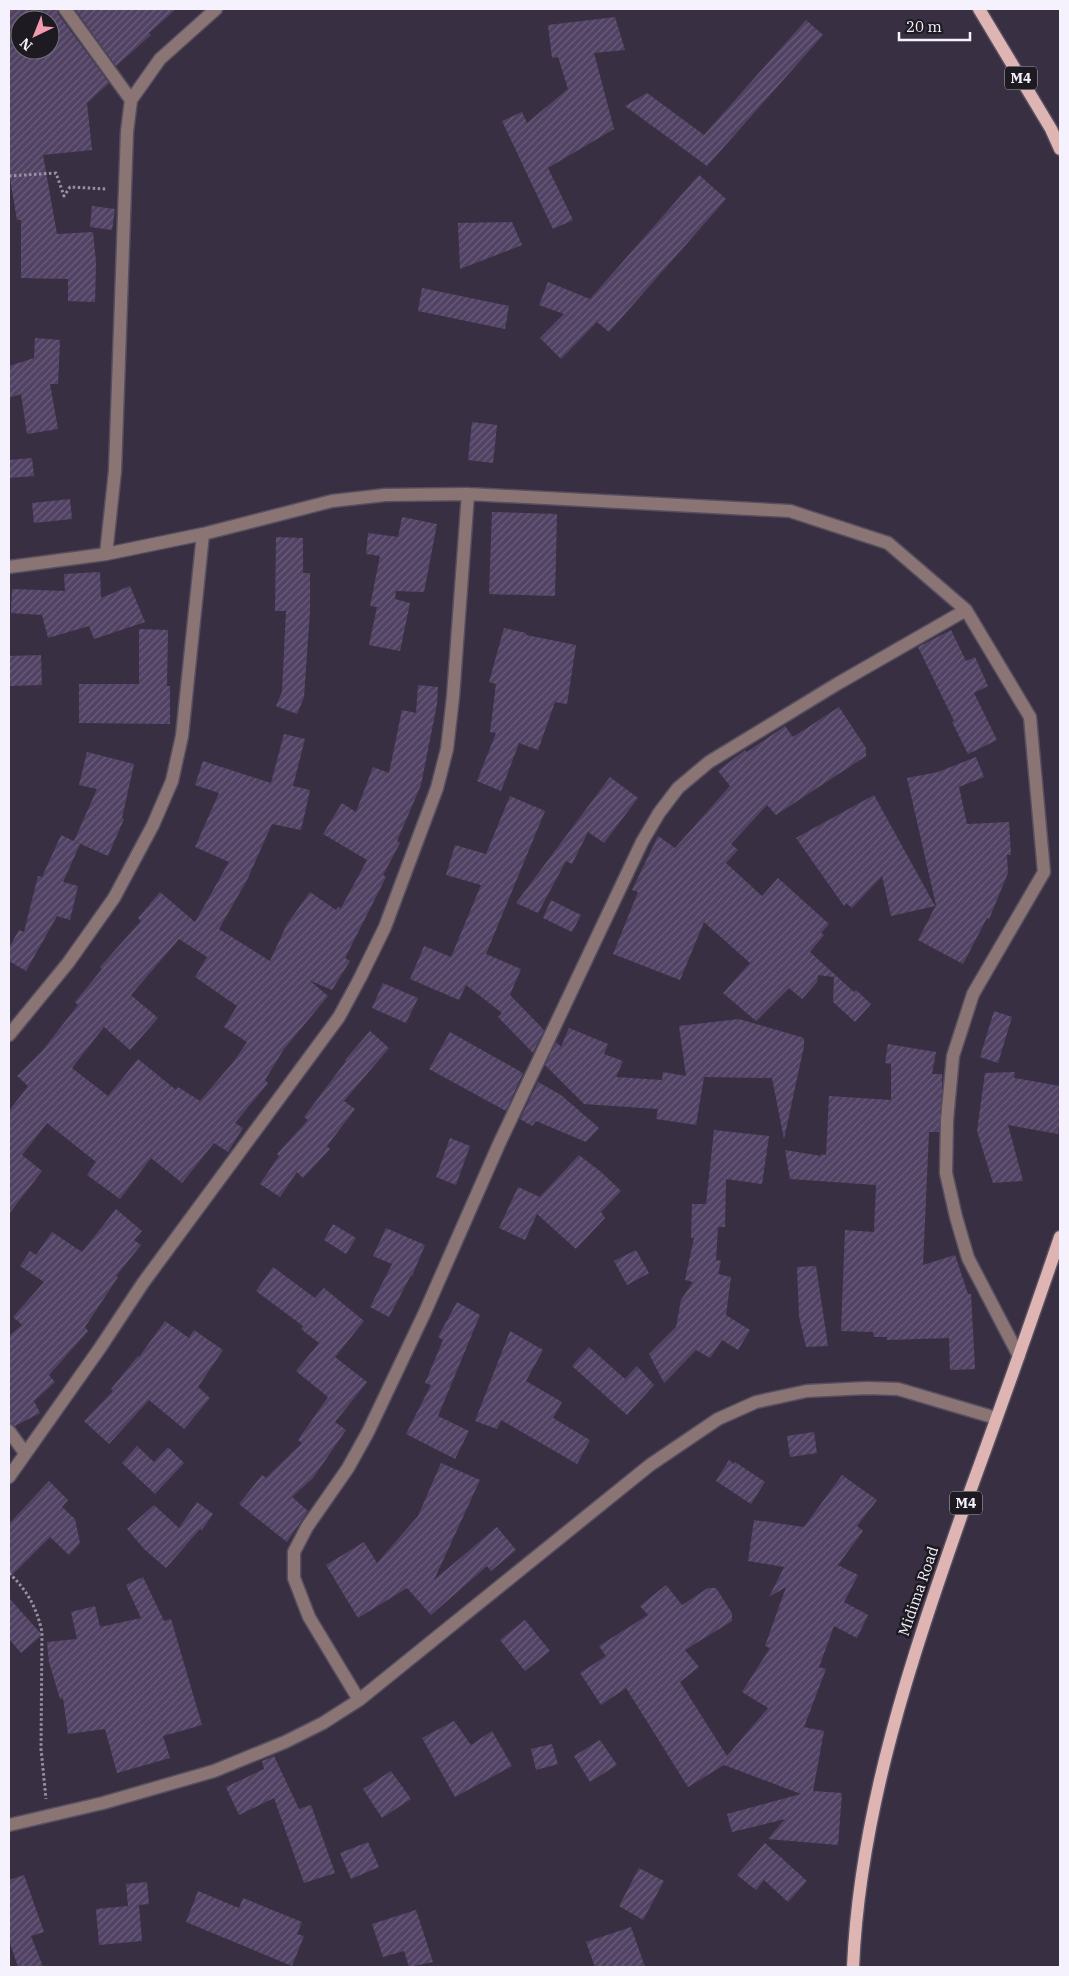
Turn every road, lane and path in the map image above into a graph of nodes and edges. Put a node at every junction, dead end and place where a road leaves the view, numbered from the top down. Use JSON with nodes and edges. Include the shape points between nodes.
{"nodes":[{"id":1,"x":65,"y":9,"type":"edge"},
{"id":2,"x":216,"y":9,"type":"edge"},
{"id":3,"x":979,"y":9,"type":"edge"},
{"id":4,"x":131,"y":100,"type":"junction"},
{"id":5,"x":1060,"y":149,"type":"edge"},
{"id":6,"x":9,"y":176,"type":"edge"},
{"id":7,"x":125,"y":189,"type":"junction"},
{"id":8,"x":468,"y":494,"type":"junction"},
{"id":9,"x":203,"y":534,"type":"junction"},
{"id":10,"x":106,"y":554,"type":"junction"},
{"id":11,"x":9,"y":567,"type":"edge"},
{"id":12,"x":966,"y":610,"type":"junction"},
{"id":13,"x":9,"y":1035,"type":"edge"},
{"id":14,"x":1060,"y":1238,"type":"edge"},
{"id":15,"x":1019,"y":1356,"type":"junction"},
{"id":16,"x":996,"y":1418,"type":"junction"},
{"id":17,"x":9,"y":1431,"type":"edge"},
{"id":18,"x":25,"y":1453,"type":"junction"},
{"id":19,"x":9,"y":1477,"type":"edge"},
{"id":20,"x":9,"y":1573,"type":"edge"},
{"id":21,"x":359,"y":1700,"type":"junction"},
{"id":22,"x":48,"y":1817,"type":"junction"},
{"id":23,"x":9,"y":1825,"type":"edge"},
{"id":24,"x":853,"y":1967,"type":"edge"}],
"edges":[{"from":1,"to":4,"type":"street"},
{"from":2,"to":4,"type":"street","via":[[160,59]]},
{"from":3,"to":5,"type":"main road","number":"M4"},
{"from":4,"to":7,"type":"street"},
{"from":6,"to":7,"type":"path","via":[[56,173],[64,196],[70,187]]},
{"from":7,"to":10,"type":"street","via":[[115,472]]},
{"from":8,"to":9,"type":"street","via":[[385,495],[332,501]]},
{"from":8,"to":12,"type":"street","via":[[790,511],[888,543]]},
{"from":8,"to":18,"type":"street","via":[[447,749],[437,788],[385,927],[339,1017],[143,1283]]},
{"from":9,"to":10,"type":"street"},
{"from":9,"to":13,"type":"street","via":[[182,736],[172,781],[153,826],[114,898],[68,963]]},
{"from":10,"to":11,"type":"street"},
{"from":12,"to":15,"type":"street","via":[[1030,717],[1044,872],[973,994],[953,1056],[946,1173],[968,1258]]},
{"from":12,"to":21,"type":"street","via":[[709,762],[678,788],[642,842],[368,1432],[294,1552],[294,1578],[309,1617]]},
{"from":14,"to":15,"type":"main road","name":"Midima Road","number":"M4"},
{"from":15,"to":16,"type":"main road","name":"Midima Road","number":"M4"},
{"from":16,"to":21,"type":"street","via":[[898,1389],[807,1391],[756,1402],[718,1419],[650,1465]]},
{"from":16,"to":24,"type":"main road","name":"Midima Road","number":"M4","via":[[901,1695],[886,1751],[855,1920]]},
{"from":17,"to":18,"type":"street"},
{"from":18,"to":19,"type":"street"},
{"from":20,"to":22,"type":"path","via":[[28,1594],[42,1632],[41,1749]]},
{"from":21,"to":22,"type":"street","via":[[285,1742],[214,1771]]},
{"from":22,"to":23,"type":"street"}]}
